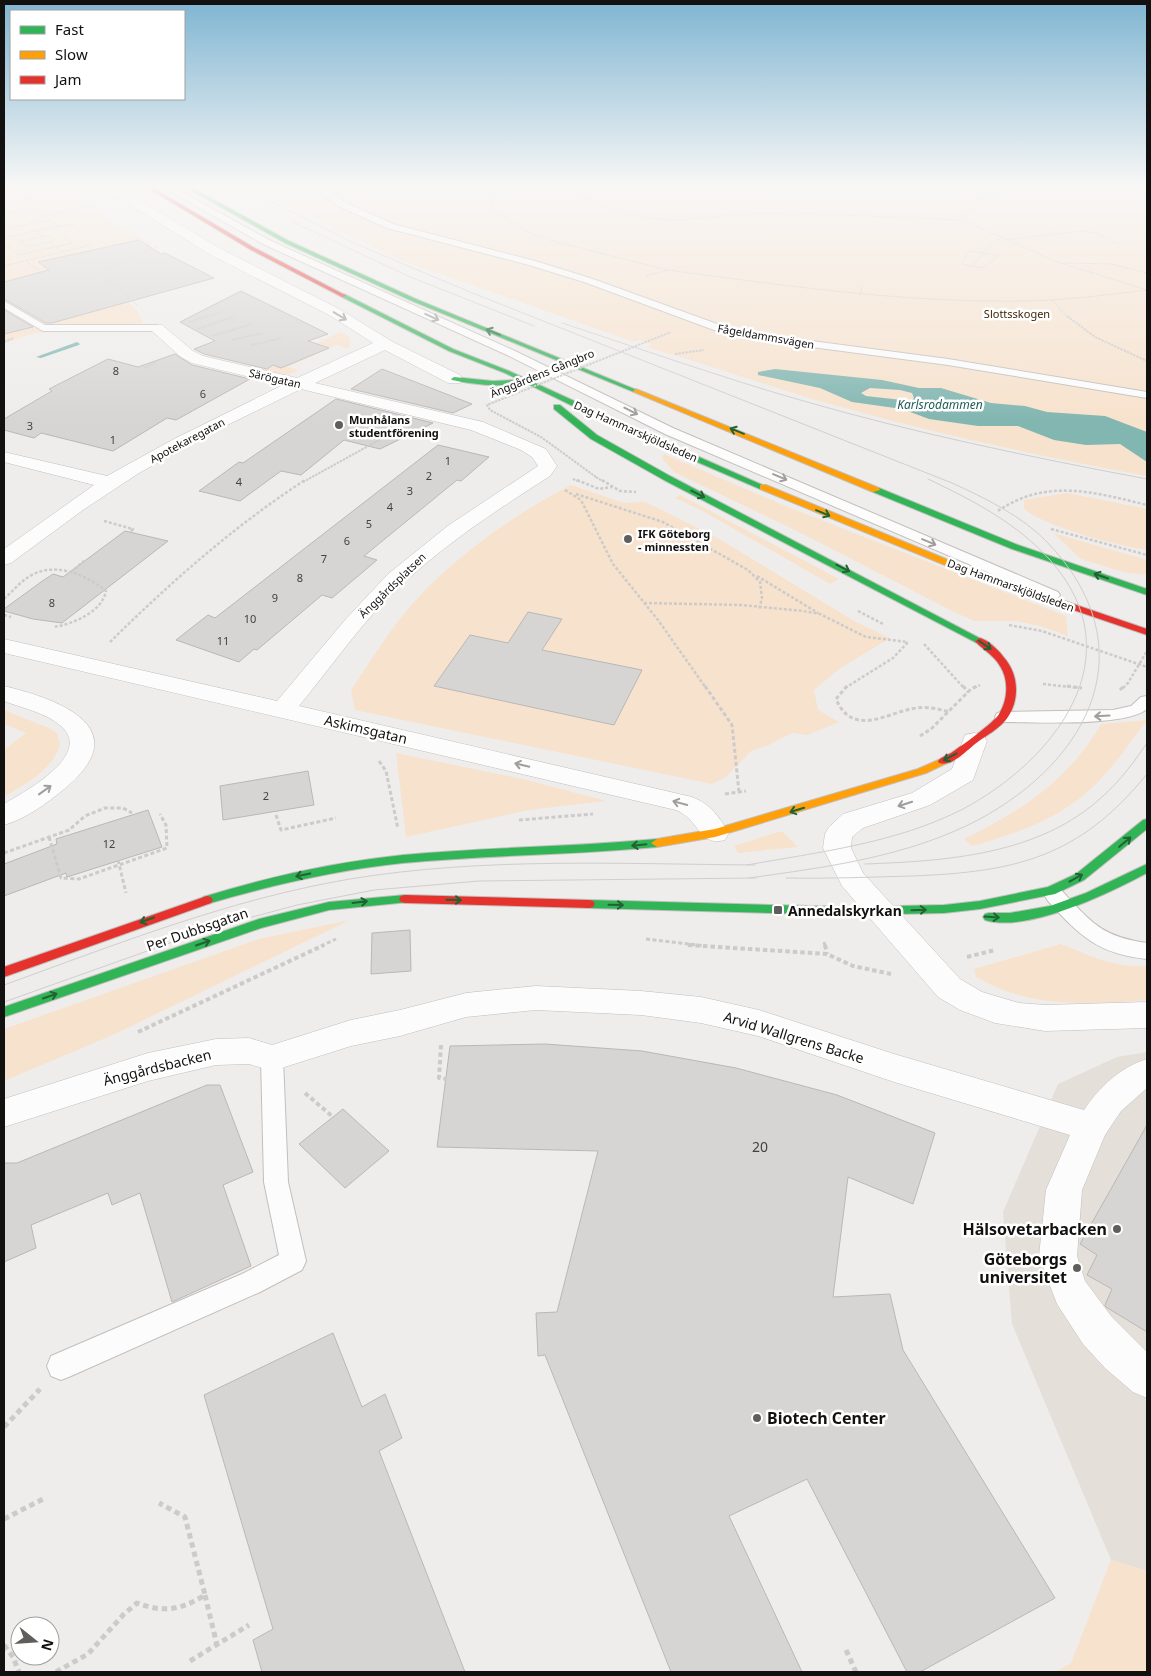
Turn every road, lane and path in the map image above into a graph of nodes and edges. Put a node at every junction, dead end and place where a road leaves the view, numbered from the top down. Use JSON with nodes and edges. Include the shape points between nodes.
{"nodes":[{"id":1,"x":30,"y":264,"type":"edge"},
{"id":2,"x":115,"y":264,"type":"edge"},
{"id":3,"x":240,"y":264,"type":"edge"},
{"id":4,"x":282,"y":264,"type":"edge"},
{"id":5,"x":315,"y":264,"type":"edge"},
{"id":6,"x":336,"y":264,"type":"edge"},
{"id":7,"x":536,"y":264,"type":"edge"},
{"id":8,"x":642,"y":264,"type":"edge"},
{"id":9,"x":963,"y":264,"type":"edge"},
{"id":10,"x":988,"y":264,"type":"edge"},
{"id":11,"x":1064,"y":264,"type":"edge"},
{"id":12,"x":1112,"y":264,"type":"edge"},
{"id":13,"x":973,"y":266,"type":"joint"},
{"id":14,"x":668,"y":270,"type":"junction"},
{"id":15,"x":1147,"y":273,"type":"edge"},
{"id":16,"x":44,"y":274,"type":"dead end"},
{"id":17,"x":643,"y":276,"type":"dead end"},
{"id":18,"x":862,"y":287,"type":"dead end"},
{"id":19,"x":1147,"y":290,"type":"edge"},
{"id":20,"x":860,"y":294,"type":"junction"},
{"id":21,"x":1052,"y":300,"type":"junction"},
{"id":22,"x":4,"y":304,"type":"edge"},
{"id":23,"x":233,"y":317,"type":"dead end"},
{"id":24,"x":252,"y":324,"type":"dead end"},
{"id":25,"x":156,"y":328,"type":"junction"},
{"id":26,"x":199,"y":330,"type":"dead end"},
{"id":27,"x":671,"y":332,"type":"dead end"},
{"id":28,"x":282,"y":338,"type":"dead end"},
{"id":29,"x":385,"y":344,"type":"junction"},
{"id":30,"x":179,"y":346,"type":"junction"},
{"id":31,"x":248,"y":346,"type":"dead end"},
{"id":32,"x":1147,"y":361,"type":"edge"},
{"id":33,"x":147,"y":366,"type":"dead end"},
{"id":34,"x":144,"y":368,"type":"dead end"},
{"id":35,"x":454,"y":379,"type":"joint"},
{"id":36,"x":527,"y":381,"type":"junction"},
{"id":37,"x":299,"y":384,"type":"junction"},
{"id":38,"x":1147,"y":395,"type":"edge"},
{"id":39,"x":669,"y":430,"type":"junction"},
{"id":40,"x":394,"y":432,"type":"dead end"},
{"id":41,"x":648,"y":437,"type":"junction"},
{"id":42,"x":4,"y":456,"type":"edge"},
{"id":43,"x":656,"y":470,"type":"junction"},
{"id":44,"x":541,"y":472,"type":"junction"},
{"id":45,"x":110,"y":484,"type":"junction"},
{"id":46,"x":612,"y":487,"type":"junction"},
{"id":47,"x":640,"y":491,"type":"dead end"},
{"id":48,"x":573,"y":493,"type":"junction"},
{"id":49,"x":1147,"y":505,"type":"edge"},
{"id":50,"x":934,"y":512,"type":"junction"},
{"id":51,"x":996,"y":513,"type":"dead end"},
{"id":52,"x":101,"y":520,"type":"dead end"},
{"id":53,"x":130,"y":532,"type":"dead end"},
{"id":54,"x":4,"y":559,"type":"edge"},
{"id":55,"x":84,"y":561,"type":"dead end"},
{"id":56,"x":71,"y":572,"type":"junction"},
{"id":57,"x":755,"y":575,"type":"junction"},
{"id":58,"x":1147,"y":592,"type":"edge"},
{"id":59,"x":4,"y":599,"type":"edge"},
{"id":60,"x":643,"y":603,"type":"junction"},
{"id":61,"x":760,"y":606,"type":"junction"},
{"id":62,"x":759,"y":610,"type":"dead end"},
{"id":63,"x":820,"y":614,"type":"junction"},
{"id":64,"x":4,"y":615,"type":"edge"},
{"id":65,"x":15,"y":618,"type":"dead end"},
{"id":66,"x":1115,"y":622,"type":"junction"},
{"id":67,"x":48,"y":626,"type":"dead end"},
{"id":68,"x":1000,"y":626,"type":"dead end"},
{"id":69,"x":1147,"y":632,"type":"edge"},
{"id":70,"x":911,"y":637,"type":"dead end"},
{"id":71,"x":908,"y":642,"type":"junction"},
{"id":72,"x":924,"y":644,"type":"dead end"},
{"id":73,"x":4,"y":646,"type":"edge"},
{"id":74,"x":106,"y":646,"type":"dead end"},
{"id":75,"x":1147,"y":651,"type":"edge"},
{"id":76,"x":1147,"y":667,"type":"edge"},
{"id":77,"x":1012,"y":683,"type":"junction"},
{"id":78,"x":1091,"y":689,"type":"dead end"},
{"id":79,"x":1112,"y":691,"type":"dead end"},
{"id":80,"x":968,"y":692,"type":"junction"},
{"id":81,"x":4,"y":694,"type":"edge"},
{"id":82,"x":1147,"y":701,"type":"edge"},
{"id":83,"x":282,"y":711,"type":"junction"},
{"id":84,"x":949,"y":712,"type":"junction"},
{"id":85,"x":1003,"y":717,"type":"junction"},
{"id":86,"x":914,"y":740,"type":"dead end"},
{"id":87,"x":974,"y":741,"type":"junction"},
{"id":88,"x":386,"y":772,"type":"dead end"},
{"id":89,"x":739,"y":792,"type":"junction"},
{"id":90,"x":683,"y":803,"type":"junction"},
{"id":91,"x":132,"y":813,"type":"dead end"},
{"id":92,"x":599,"y":813,"type":"dead end"},
{"id":93,"x":160,"y":814,"type":"dead end"},
{"id":94,"x":781,"y":814,"type":"junction"},
{"id":95,"x":276,"y":815,"type":"dead end"},
{"id":96,"x":4,"y":816,"type":"edge"},
{"id":97,"x":336,"y":818,"type":"dead end"},
{"id":98,"x":511,"y":820,"type":"dead end"},
{"id":99,"x":1147,"y":823,"type":"edge"},
{"id":100,"x":715,"y":833,"type":"junction"},
{"id":101,"x":399,"y":834,"type":"dead end"},
{"id":102,"x":50,"y":837,"type":"junction"},
{"id":103,"x":4,"y":853,"type":"edge"},
{"id":104,"x":119,"y":862,"type":"junction"},
{"id":105,"x":1147,"y":868,"type":"edge"},
{"id":106,"x":1051,"y":891,"type":"junction"},
{"id":107,"x":128,"y":900,"type":"dead end"},
{"id":108,"x":1065,"y":906,"type":"junction"},
{"id":109,"x":944,"y":909,"type":"junction"},
{"id":110,"x":818,"y":910,"type":"junction"},
{"id":111,"x":880,"y":911,"type":"junction"},
{"id":112,"x":342,"y":936,"type":"dead end"},
{"id":113,"x":640,"y":938,"type":"dead end"},
{"id":114,"x":688,"y":938,"type":"dead end"},
{"id":115,"x":689,"y":945,"type":"junction"},
{"id":116,"x":997,"y":950,"type":"dead end"},
{"id":117,"x":1147,"y":951,"type":"edge"},
{"id":118,"x":827,"y":954,"type":"junction"},
{"id":119,"x":934,"y":968,"type":"junction"},
{"id":120,"x":4,"y":972,"type":"edge"},
{"id":121,"x":4,"y":1012,"type":"edge"},
{"id":122,"x":1147,"y":1015,"type":"edge"},
{"id":123,"x":133,"y":1035,"type":"dead end"},
{"id":124,"x":272,"y":1058,"type":"junction"},
{"id":125,"x":1147,"y":1074,"type":"edge"},
{"id":126,"x":4,"y":1113,"type":"edge"},
{"id":127,"x":1091,"y":1127,"type":"junction"},
{"id":128,"x":61,"y":1366,"type":"joint"},
{"id":129,"x":1147,"y":1378,"type":"edge"},
{"id":130,"x":4,"y":1426,"type":"edge"},
{"id":131,"x":45,"y":1498,"type":"dead end"},
{"id":132,"x":159,"y":1503,"type":"dead end"},
{"id":133,"x":4,"y":1519,"type":"edge"},
{"id":134,"x":204,"y":1594,"type":"junction"},
{"id":135,"x":249,"y":1625,"type":"dead end"},
{"id":136,"x":4,"y":1645,"type":"edge"},
{"id":137,"x":217,"y":1645,"type":"junction"},
{"id":138,"x":846,"y":1650,"type":"dead end"},
{"id":139,"x":190,"y":1661,"type":"dead end"},
{"id":140,"x":18,"y":1672,"type":"edge"},
{"id":141,"x":56,"y":1672,"type":"edge"},
{"id":142,"x":856,"y":1672,"type":"edge"}],
"edges":[{"from":1,"to":16,"type":"path"},
{"from":2,"to":25,"type":"path","via":[[102,270],[102,274],[154,319]]},
{"from":3,"to":29,"type":"street","one_way":true,"via":[[336,313]]},
{"from":4,"to":36,"type":"main road","name":"Dag Hammarskjöldsleden","via":[[451,350]]},
{"from":5,"to":39,"type":"lane","one_way":true,"via":[[511,352]]},
{"from":50,"to":6,"type":"main road","one_way":true,"via":[[414,300]]},
{"from":7,"to":38,"type":"lane","name":"Fågeldammsvägen","via":[[718,328],[788,342],[948,362]]},
{"from":8,"to":14,"type":"path"},
{"from":9,"to":13,"type":"path"},
{"from":10,"to":13,"type":"path","via":[[983,268]]},
{"from":11,"to":19,"type":"path"},
{"from":12,"to":15,"type":"path"},
{"from":14,"to":17,"type":"path"},
{"from":14,"to":20,"type":"path"},
{"from":18,"to":20,"type":"path"},
{"from":19,"to":21,"type":"path"},
{"from":20,"to":21,"type":"path","via":[[946,301]]},
{"from":21,"to":32,"type":"path","via":[[1084,329]]},
{"from":22,"to":25,"type":"lane","via":[[43,328]]},
{"from":23,"to":26,"type":"path"},
{"from":24,"to":30,"type":"path"},
{"from":25,"to":30,"type":"street","name":"Särögatan"},
{"from":27,"to":46,"type":"path","name":"Änggårdens Gångbro","bridge":true,"via":[[487,404],[490,410],[541,437]]},
{"from":28,"to":31,"type":"path"},
{"from":29,"to":35,"type":"street"},
{"from":29,"to":37,"type":"street","name":"Apotekaregatan"},
{"from":30,"to":37,"type":"street","name":"Särögatan","via":[[198,360]]},
{"from":33,"to":34,"type":"path"},
{"from":35,"to":36,"type":"main road","via":[[493,383]]},
{"from":36,"to":41,"type":"main road","name":"Dag Hammarskjöldsleden"},
{"from":36,"to":43,"type":"main road","via":[[594,437]]},
{"from":37,"to":44,"type":"street","name":"Särögatan","via":[[476,426],[539,453]]},
{"from":37,"to":45,"type":"street","name":"Apotekaregatan","via":[[187,440]]},
{"from":39,"to":41,"type":"main road"},
{"from":39,"to":50,"type":"main road","via":[[704,433],[877,499]]},
{"from":39,"to":66,"type":"lane","one_way":true},
{"from":40,"to":74,"type":"path","via":[[337,461],[244,522],[176,578]]},
{"from":41,"to":43,"type":"main road","via":[[640,443],[638,454]]},
{"from":41,"to":66,"type":"main road","name":"Dag Hammarskjöldsleden","one_way":true,"via":[[827,515],[960,568]]},
{"from":42,"to":45,"type":"street"},
{"from":43,"to":77,"type":"main road","one_way":true,"via":[[975,638],[998,654],[1009,670]]},
{"from":44,"to":46,"type":"path","via":[[599,489]]},
{"from":44,"to":48,"type":"path"},
{"from":44,"to":83,"type":"street","name":"Änggårdsplatsen","via":[[494,502],[417,560],[351,626]]},
{"from":45,"to":54,"type":"street","name":"Apotekaregatan","via":[[53,521]]},
{"from":46,"to":47,"type":"path","via":[[626,493]]},
{"from":48,"to":57,"type":"path","via":[[663,522]]},
{"from":48,"to":60,"type":"path","via":[[581,500],[613,564]]},
{"from":49,"to":51,"type":"path","via":[[1055,490],[1015,499]]},
{"from":58,"to":50,"type":"main road","one_way":true,"via":[[1015,546]]},
{"from":52,"to":53,"type":"path","via":[[133,529]]},
{"from":55,"to":56,"type":"path"},
{"from":56,"to":59,"type":"path","via":[[57,570],[34,574]]},
{"from":56,"to":67,"type":"path","via":[[98,585],[106,595],[77,622],[56,628]]},
{"from":57,"to":61,"type":"path","via":[[762,591]]},
{"from":57,"to":63,"type":"path"},
{"from":60,"to":61,"type":"path"},
{"from":60,"to":89,"type":"path","via":[[732,725]]},
{"from":61,"to":62,"type":"path"},
{"from":61,"to":63,"type":"path"},
{"from":63,"to":71,"type":"path","via":[[866,637]]},
{"from":64,"to":65,"type":"path"},
{"from":66,"to":69,"type":"main road","name":"Dag Hammarskjöldsleden"},
{"from":68,"to":76,"type":"path","via":[[1042,631]]},
{"from":70,"to":71,"type":"path"},
{"from":71,"to":84,"type":"path","via":[[898,654],[844,689],[836,699],[839,707],[848,714],[877,721],[900,712],[928,707]]},
{"from":72,"to":80,"type":"path"},
{"from":73,"to":83,"type":"street","name":"Askimsgatan"},
{"from":75,"to":79,"type":"path","bridge":true,"via":[[1128,683],[1120,690]]},
{"from":77,"to":78,"type":"path"},
{"from":77,"to":80,"type":"path","via":[[982,684]]},
{"from":77,"to":85,"type":"main road","via":[[1011,704]]},
{"from":80,"to":84,"type":"path"},
{"from":96,"to":81,"type":"street","one_way":true,"via":[[62,778],[83,751],[84,740],[70,720]]},
{"from":82,"to":85,"type":"lane","one_way":true,"via":[[1136,710],[1113,715]]},
{"from":90,"to":83,"type":"street","name":"Askimsgatan","one_way":true},
{"from":84,"to":86,"type":"path","via":[[931,730]]},
{"from":85,"to":87,"type":"main road","name":"Per Dubbsgatan"},
{"from":87,"to":94,"type":"main road","name":"Per Dubbsgatan","one_way":true,"via":[[922,772]]},
{"from":87,"to":111,"type":"street","one_way":true,"via":[[964,774],[921,799],[853,822],[838,834],[837,848],[852,879]]},
{"from":88,"to":101,"type":"path"},
{"from":89,"to":90,"type":"path","via":[[724,794],[691,789]]},
{"from":89,"to":94,"type":"path","via":[[759,787]]},
{"from":90,"to":100,"type":"street","name":"Askimsgatan","via":[[706,816]]},
{"from":91,"to":102,"type":"path","via":[[123,808],[105,808],[85,816],[69,830]]},
{"from":92,"to":98,"type":"path"},
{"from":93,"to":104,"type":"path","via":[[167,848]]},
{"from":94,"to":100,"type":"main road","name":"Per Dubbsgatan"},
{"from":95,"to":97,"type":"path","via":[[281,830]]},
{"from":106,"to":99,"type":"main road","one_way":true,"via":[[1080,877]]},
{"from":100,"to":120,"type":"main road","name":"Per Dubbsgatan","one_way":true,"via":[[619,847],[403,859],[319,871],[223,895]]},
{"from":102,"to":103,"type":"path"},
{"from":102,"to":104,"type":"path","via":[[63,880],[79,879]]},
{"from":104,"to":107,"type":"path"},
{"from":105,"to":108,"type":"main road"},
{"from":106,"to":108,"type":"lane"},
{"from":106,"to":109,"type":"main road"},
{"from":109,"to":108,"type":"main road","one_way":true,"via":[[993,918],[1026,916]]},
{"from":108,"to":117,"type":"lane","via":[[1092,935],[1121,949]]},
{"from":111,"to":109,"type":"main road","name":"Per Dubbsgatan","one_way":true},
{"from":110,"to":111,"type":"main road","name":"Per Dubbsgatan"},
{"from":110,"to":118,"type":"path"},
{"from":121,"to":110,"type":"main road","name":"Per Dubbsgatan","one_way":true,"via":[[260,924],[329,906],[405,899]]},
{"from":111,"to":119,"type":"street"},
{"from":112,"to":123,"type":"path"},
{"from":113,"to":115,"type":"path"},
{"from":114,"to":115,"type":"path"},
{"from":115,"to":118,"type":"path"},
{"from":116,"to":119,"type":"path"},
{"from":118,"to":119,"type":"path","via":[[853,966],[893,975],[910,976]]},
{"from":119,"to":122,"type":"street","via":[[949,988],[966,1000],[1011,1014],[1066,1019]]},
{"from":124,"to":126,"type":"street","name":"Änggårdsbacken","via":[[249,1051],[216,1052],[148,1067]]},
{"from":124,"to":127,"type":"street","name":"Arvid Wallgrens Backe","via":[[351,1033],[466,1005],[536,998],[640,1003],[701,1010],[759,1024]]},
{"from":124,"to":128,"type":"lane","via":[[276,1182],[293,1261],[252,1283]]},
{"from":125,"to":127,"type":"street","via":[[1136,1078],[1109,1101]]},
{"from":127,"to":129,"type":"street","via":[[1064,1190],[1058,1256],[1070,1291],[1097,1330]]},
{"from":128,"to":130,"type":"path"},
{"from":131,"to":133,"type":"path"},
{"from":132,"to":134,"type":"path","via":[[185,1517]]},
{"from":134,"to":137,"type":"path"},
{"from":134,"to":141,"type":"path","via":[[192,1604],[170,1611],[154,1610],[137,1603],[126,1610],[84,1657]]},
{"from":135,"to":137,"type":"path"},
{"from":136,"to":140,"type":"path","via":[[14,1657]]},
{"from":137,"to":139,"type":"path"},
{"from":138,"to":142,"type":"path"}]}
